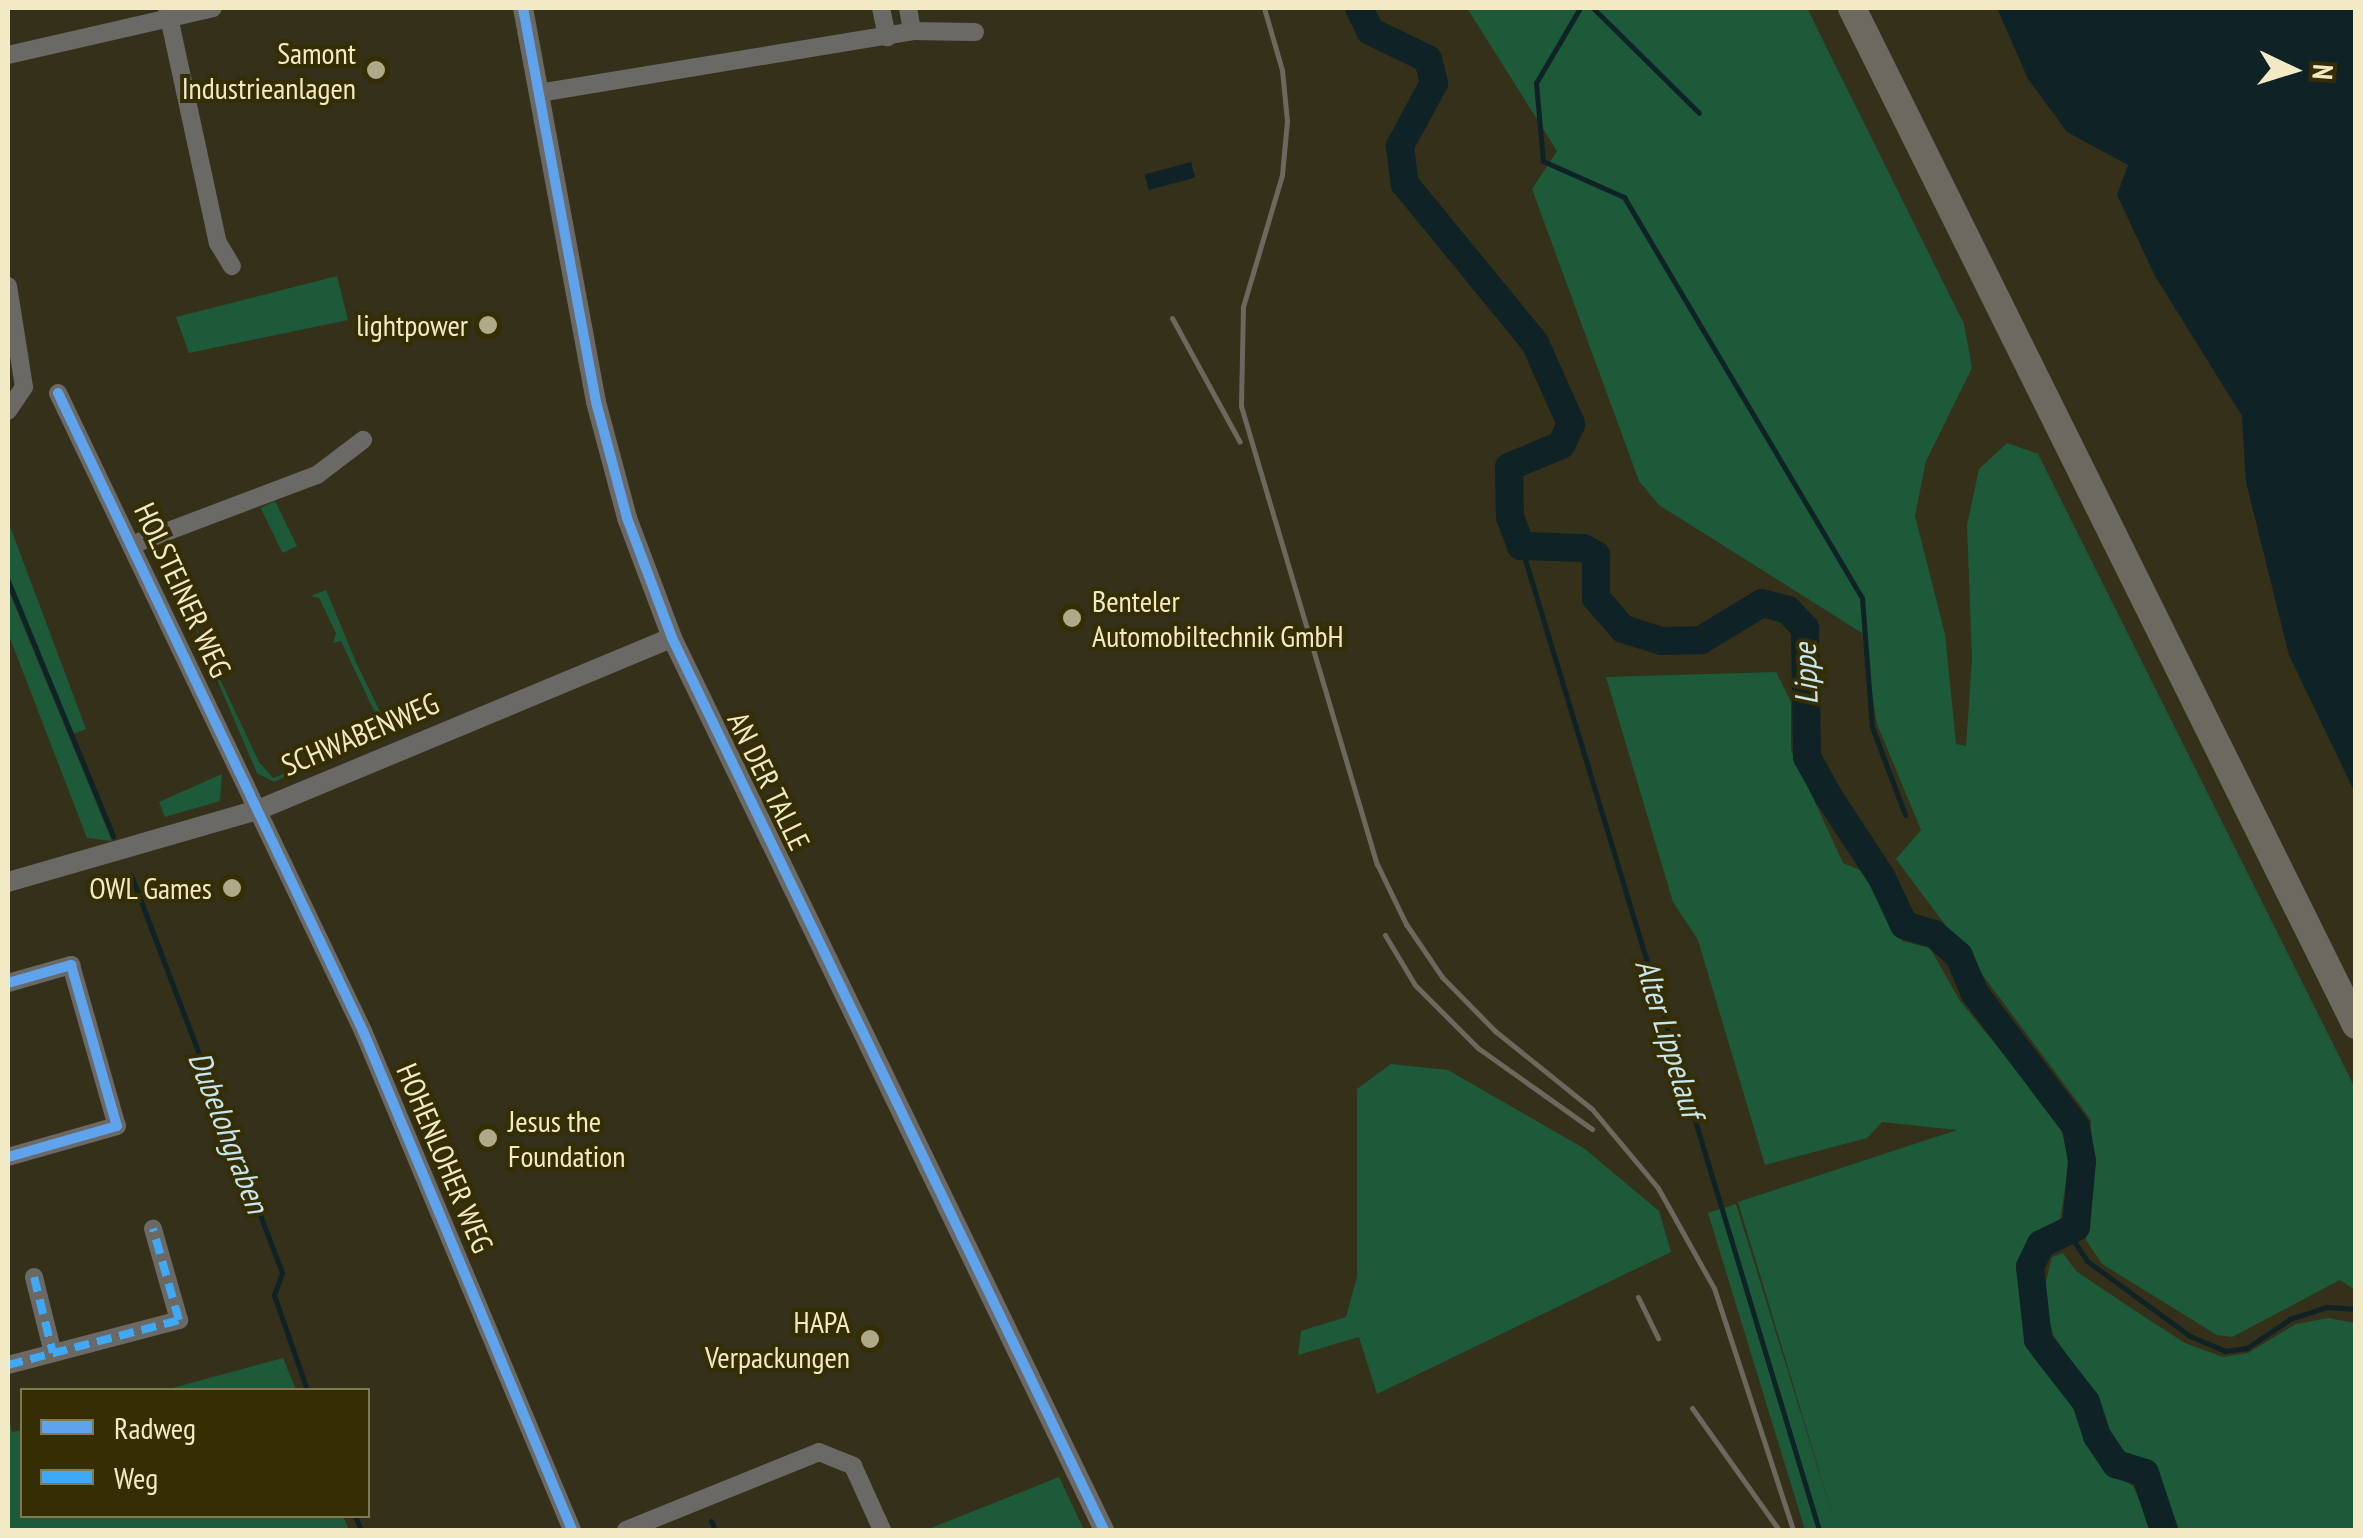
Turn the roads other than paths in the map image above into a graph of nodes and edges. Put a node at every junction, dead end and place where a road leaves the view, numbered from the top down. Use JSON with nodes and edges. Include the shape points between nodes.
{"nodes":[{"id":1,"x":213,"y":8,"type":"edge"},
{"id":2,"x":523,"y":8,"type":"edge"},
{"id":3,"x":881,"y":8,"type":"edge"},
{"id":4,"x":908,"y":8,"type":"edge"},
{"id":5,"x":1852,"y":8,"type":"edge"},
{"id":6,"x":168,"y":12,"type":"edge"},
{"id":7,"x":912,"y":31,"type":"junction"},
{"id":8,"x":975,"y":32,"type":"dead end"},
{"id":9,"x":886,"y":37,"type":"junction"},
{"id":10,"x":8,"y":55,"type":"edge"},
{"id":11,"x":539,"y":93,"type":"junction"},
{"id":12,"x":232,"y":266,"type":"dead end"},
{"id":13,"x":8,"y":286,"type":"edge"},
{"id":14,"x":58,"y":393,"type":"dead end"},
{"id":15,"x":8,"y":412,"type":"edge"},
{"id":16,"x":364,"y":440,"type":"dead end"},
{"id":17,"x":134,"y":544,"type":"junction"},
{"id":18,"x":672,"y":638,"type":"junction"},
{"id":19,"x":258,"y":810,"type":"junction"},
{"id":20,"x":8,"y":882,"type":"edge"},
{"id":21,"x":8,"y":983,"type":"edge"},
{"id":22,"x":2356,"y":1026,"type":"edge"},
{"id":23,"x":8,"y":1157,"type":"edge"},
{"id":24,"x":153,"y":1229,"type":"dead end"},
{"id":25,"x":34,"y":1276,"type":"dead end"},
{"id":26,"x":53,"y":1353,"type":"junction"},
{"id":27,"x":8,"y":1365,"type":"edge"},
{"id":28,"x":572,"y":1530,"type":"edge"},
{"id":29,"x":626,"y":1530,"type":"edge"},
{"id":30,"x":882,"y":1530,"type":"edge"},
{"id":31,"x":1104,"y":1530,"type":"edge"}],
"edges":[{"from":1,"to":6,"type":"street"},
{"from":2,"to":11,"type":"street","name":"AN DER TALLE"},
{"from":3,"to":9,"type":"street"},
{"from":4,"to":7,"type":"street"},
{"from":5,"to":22,"type":"highway"},
{"from":6,"to":10,"type":"street"},
{"from":6,"to":12,"type":"street","via":[[218,243]]},
{"from":7,"to":8,"type":"street"},
{"from":7,"to":9,"type":"street"},
{"from":9,"to":11,"type":"street"},
{"from":11,"to":18,"type":"street","name":"AN DER TALLE","via":[[596,402],[627,518]]},
{"from":13,"to":15,"type":"street","via":[[24,393]]},
{"from":14,"to":17,"type":"street","name":"HOLSTEINER WEG"},
{"from":16,"to":17,"type":"street","name":"HOLSTEINER WEG","via":[[317,475]]},
{"from":17,"to":19,"type":"street","name":"HOLSTEINER WEG"},
{"from":18,"to":19,"type":"street","name":"SCHWABENWEG"},
{"from":18,"to":31,"type":"street","name":"AN DER TALLE"},
{"from":19,"to":20,"type":"street","name":"SCHWABENWEG"},
{"from":19,"to":28,"type":"street","name":"HOHENLOHER WEG","via":[[363,1031]]},
{"from":21,"to":23,"type":"street","via":[[71,965],[117,1126]]},
{"from":24,"to":26,"type":"street","via":[[179,1320]]},
{"from":25,"to":26,"type":"street"},
{"from":26,"to":27,"type":"street"},
{"from":29,"to":30,"type":"street","via":[[819,1452],[853,1466]]}]}
